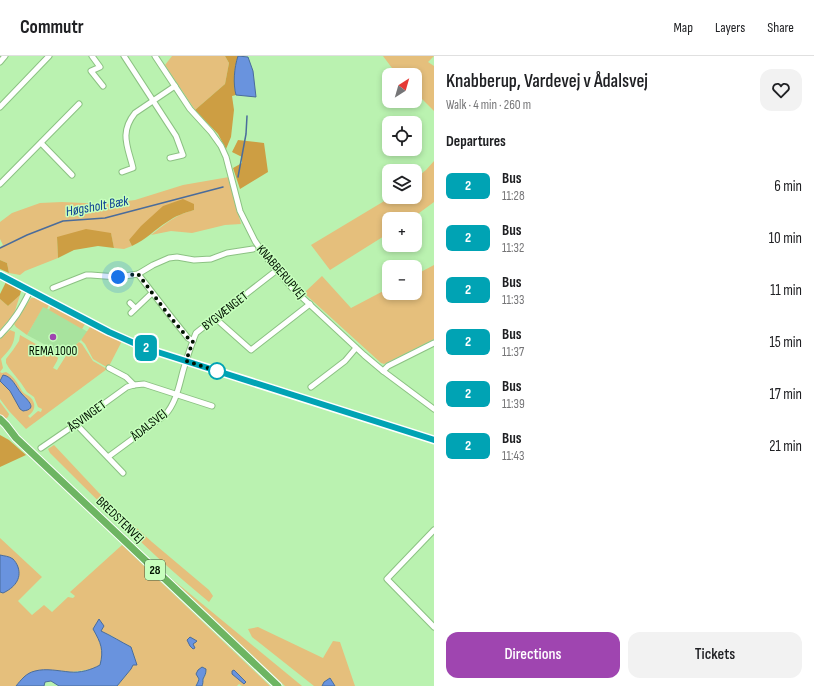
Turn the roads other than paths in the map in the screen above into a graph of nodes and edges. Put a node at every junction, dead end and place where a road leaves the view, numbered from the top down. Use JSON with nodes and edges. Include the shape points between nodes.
{"nodes":[{"id":1,"x":6,"y":56,"type":"edge"},
{"id":2,"x":49,"y":56,"type":"edge"},
{"id":3,"x":92,"y":56,"type":"edge"},
{"id":4,"x":124,"y":56,"type":"edge"},
{"id":5,"x":155,"y":56,"type":"edge"},
{"id":6,"x":0,"y":62,"type":"edge"},
{"id":7,"x":103,"y":86,"type":"dead end"},
{"id":8,"x":175,"y":86,"type":"junction"},
{"id":9,"x":153,"y":101,"type":"junction"},
{"id":10,"x":79,"y":104,"type":"dead end"},
{"id":11,"x":0,"y":107,"type":"edge"},
{"id":12,"x":40,"y":143,"type":"junction"},
{"id":13,"x":170,"y":158,"type":"dead end"},
{"id":14,"x":122,"y":172,"type":"dead end"},
{"id":15,"x":72,"y":175,"type":"dead end"},
{"id":16,"x":0,"y":184,"type":"edge"},
{"id":17,"x":253,"y":249,"type":"dead end"},
{"id":18,"x":246,"y":250,"type":"junction"},
{"id":19,"x":247,"y":256,"type":"dead end"},
{"id":20,"x":277,"y":270,"type":"junction"},
{"id":21,"x":138,"y":274,"type":"junction"},
{"id":22,"x":0,"y":275,"type":"edge"},
{"id":23,"x":53,"y":288,"type":"dead end"},
{"id":24,"x":30,"y":291,"type":"junction"},
{"id":25,"x":152,"y":293,"type":"junction"},
{"id":26,"x":130,"y":303,"type":"dead end"},
{"id":27,"x":310,"y":304,"type":"junction"},
{"id":28,"x":215,"y":318,"type":"junction"},
{"id":29,"x":0,"y":336,"type":"edge"},
{"id":30,"x":193,"y":341,"type":"junction"},
{"id":31,"x":434,"y":343,"type":"edge"},
{"id":32,"x":356,"y":348,"type":"junction"},
{"id":33,"x":186,"y":361,"type":"junction"},
{"id":34,"x":109,"y":368,"type":"dead end"},
{"id":35,"x":383,"y":371,"type":"junction"},
{"id":36,"x":134,"y":384,"type":"junction"},
{"id":37,"x":311,"y":387,"type":"dead end"},
{"id":38,"x":176,"y":395,"type":"junction"},
{"id":39,"x":212,"y":406,"type":"dead end"},
{"id":40,"x":434,"y":409,"type":"edge"},
{"id":41,"x":0,"y":419,"type":"edge"},
{"id":42,"x":76,"y":424,"type":"junction"},
{"id":43,"x":0,"y":426,"type":"edge"},
{"id":44,"x":16,"y":438,"type":"junction"},
{"id":45,"x":434,"y":440,"type":"edge"},
{"id":46,"x":42,"y":448,"type":"dead end"},
{"id":47,"x":108,"y":457,"type":"junction"},
{"id":48,"x":123,"y":473,"type":"dead end"},
{"id":49,"x":434,"y":530,"type":"edge"},
{"id":50,"x":434,"y":627,"type":"edge"},
{"id":51,"x":278,"y":686,"type":"edge"}],
"edges":[{"from":1,"to":6,"type":"street"},
{"from":2,"to":11,"type":"street"},
{"from":3,"to":7,"type":"street","via":[[100,67],[91,71]]},
{"from":4,"to":9,"type":"street"},
{"from":5,"to":8,"type":"street","name":"KNABBERUPVEJ"},
{"from":8,"to":9,"type":"street"},
{"from":8,"to":20,"type":"street","name":"KNABBERUPVEJ","via":[[190,109],[221,146],[240,211],[255,241]]},
{"from":9,"to":13,"type":"street","via":[[176,136],[183,155]]},
{"from":9,"to":14,"type":"street","via":[[135,113],[128,124],[126,140],[133,168]]},
{"from":10,"to":12,"type":"street"},
{"from":12,"to":15,"type":"street"},
{"from":12,"to":16,"type":"street"},
{"from":17,"to":18,"type":"street"},
{"from":18,"to":19,"type":"street"},
{"from":18,"to":21,"type":"street","via":[[211,259],[164,259]]},
{"from":20,"to":27,"type":"street","name":"KNABBERUPVEJ"},
{"from":20,"to":28,"type":"street","name":"BYGVÆNGET"},
{"from":21,"to":23,"type":"street","via":[[118,277],[91,275]]},
{"from":21,"to":25,"type":"street"},
{"from":22,"to":24,"type":"street"},
{"from":24,"to":29,"type":"street","via":[[18,314]]},
{"from":24,"to":33,"type":"street","via":[[116,335],[145,348]]},
{"from":25,"to":26,"type":"street","via":[[133,310]]},
{"from":25,"to":30,"type":"street"},
{"from":27,"to":28,"type":"street","via":[[251,350]]},
{"from":27,"to":32,"type":"street","name":"KNABBERUPVEJ"},
{"from":28,"to":30,"type":"street","name":"BYGVÆNGET","via":[[196,333]]},
{"from":30,"to":33,"type":"street","name":"BYGVÆNGET"},
{"from":31,"to":35,"type":"street"},
{"from":32,"to":35,"type":"street","name":"KNABBERUPVEJ"},
{"from":32,"to":37,"type":"street","via":[[345,361]]},
{"from":33,"to":38,"type":"street","name":"ÅDALSVEJ"},
{"from":33,"to":45,"type":"street"},
{"from":34,"to":36,"type":"street"},
{"from":35,"to":40,"type":"street","name":"KNABBERUPVEJ"},
{"from":36,"to":38,"type":"street","via":[[144,384]]},
{"from":36,"to":42,"type":"street","name":"ÅSVINGET"},
{"from":38,"to":39,"type":"street"},
{"from":38,"to":47,"type":"street","name":"ÅDALSVEJ","via":[[165,415]]},
{"from":41,"to":44,"type":"highway","name":"BREDSTENVEJ","number":"28"},
{"from":42,"to":46,"type":"street","name":"ÅSVINGET"},
{"from":42,"to":47,"type":"street"},
{"from":43,"to":44,"type":"highway","name":"BREDSTENVEJ","number":"28"},
{"from":44,"to":51,"type":"highway","name":"BREDSTENVEJ","number":"28"},
{"from":47,"to":48,"type":"street"},
{"from":49,"to":50,"type":"street","via":[[387,579]]}]}
